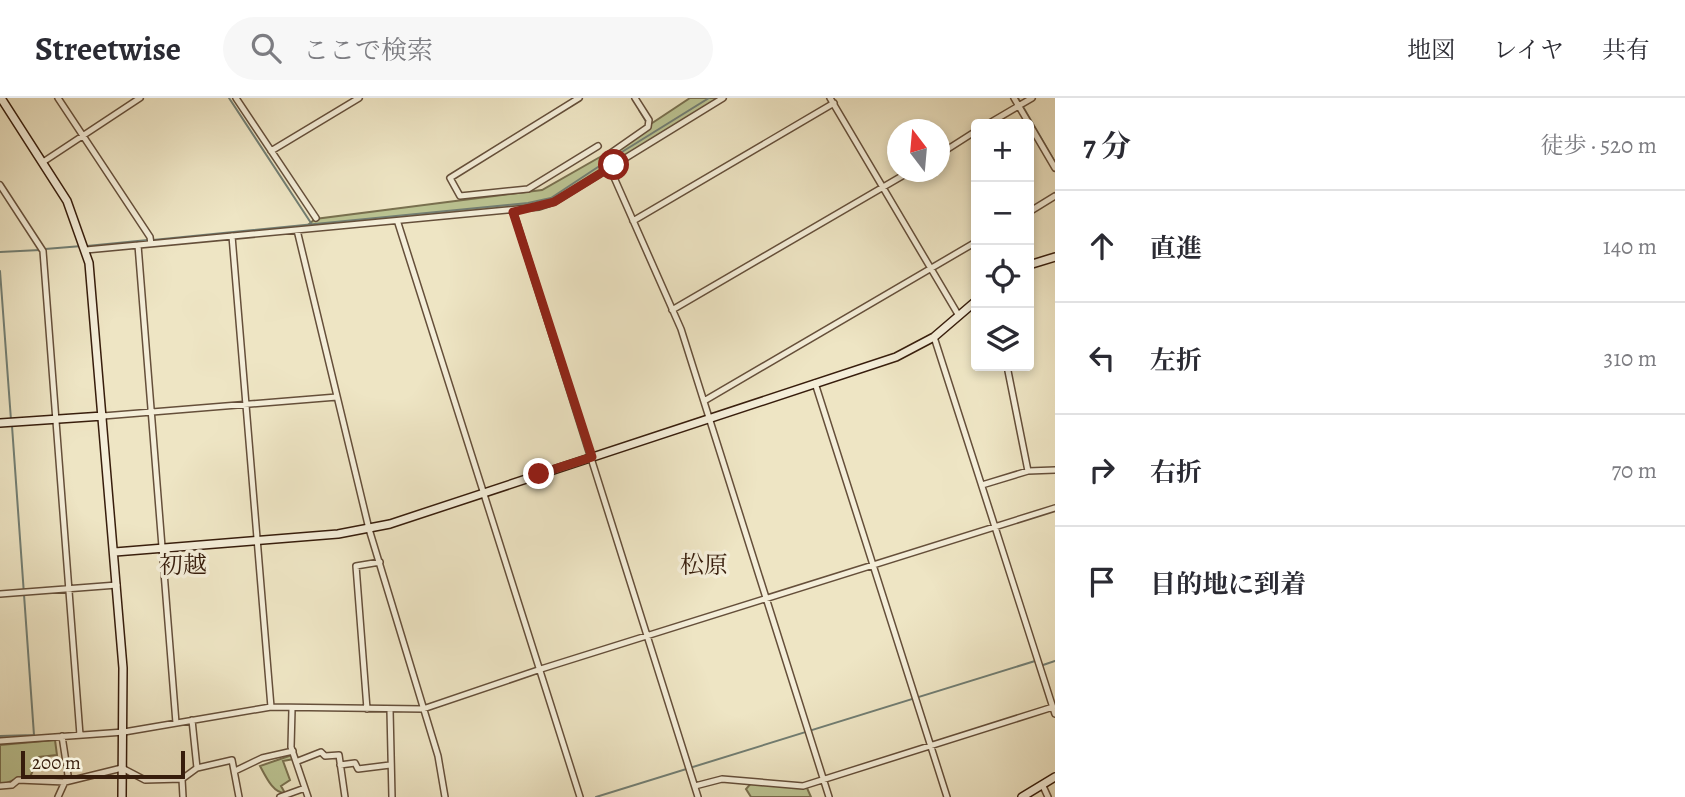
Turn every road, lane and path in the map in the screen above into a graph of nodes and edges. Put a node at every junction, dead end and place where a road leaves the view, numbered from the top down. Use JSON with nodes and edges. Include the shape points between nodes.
{"nodes":[{"id":1,"x":58,"y":98,"type":"edge"},
{"id":2,"x":140,"y":98,"type":"edge"},
{"id":3,"x":236,"y":98,"type":"edge"},
{"id":4,"x":359,"y":98,"type":"edge"},
{"id":5,"x":579,"y":98,"type":"edge"},
{"id":6,"x":635,"y":98,"type":"edge"},
{"id":7,"x":723,"y":98,"type":"edge"},
{"id":8,"x":1014,"y":98,"type":"edge"},
{"id":9,"x":1032,"y":98,"type":"edge"},
{"id":10,"x":832,"y":101,"type":"edge"},
{"id":11,"x":2,"y":102,"type":"edge"},
{"id":12,"x":1019,"y":106,"type":"junction"},
{"id":13,"x":997,"y":119,"type":"edge"},
{"id":14,"x":641,"y":132,"type":"junction"},
{"id":15,"x":971,"y":134,"type":"edge"},
{"id":16,"x":83,"y":135,"type":"junction"},
{"id":17,"x":647,"y":142,"type":"junction"},
{"id":18,"x":598,"y":146,"type":"dead end"},
{"id":19,"x":950,"y":147,"type":"edge"},
{"id":20,"x":271,"y":151,"type":"junction"},
{"id":21,"x":43,"y":162,"type":"junction"},
{"id":22,"x":609,"y":167,"type":"junction"},
{"id":23,"x":1055,"y":168,"type":"edge"},
{"id":24,"x":892,"y":182,"type":"edge"},
{"id":25,"x":0,"y":185,"type":"edge"},
{"id":26,"x":883,"y":187,"type":"junction"},
{"id":27,"x":1055,"y":196,"type":"edge"},
{"id":28,"x":1034,"y":209,"type":"edge"},
{"id":29,"x":513,"y":212,"type":"junction"},
{"id":30,"x":316,"y":218,"type":"dead end"},
{"id":31,"x":633,"y":221,"type":"junction"},
{"id":32,"x":398,"y":223,"type":"junction"},
{"id":33,"x":297,"y":230,"type":"junction"},
{"id":34,"x":232,"y":236,"type":"junction"},
{"id":35,"x":151,"y":244,"type":"junction"},
{"id":36,"x":138,"y":245,"type":"junction"},
{"id":37,"x":971,"y":245,"type":"edge"},
{"id":38,"x":86,"y":250,"type":"junction"},
{"id":39,"x":1055,"y":257,"type":"edge"},
{"id":40,"x":1034,"y":263,"type":"edge"},
{"id":41,"x":931,"y":269,"type":"junction"},
{"id":42,"x":971,"y":306,"type":"edge"},
{"id":43,"x":673,"y":310,"type":"junction"},
{"id":44,"x":959,"y":316,"type":"junction"},
{"id":45,"x":934,"y":337,"type":"junction"},
{"id":46,"x":1008,"y":371,"type":"edge"},
{"id":47,"x":815,"y":383,"type":"junction"},
{"id":48,"x":337,"y":397,"type":"junction"},
{"id":49,"x":704,"y":401,"type":"junction"},
{"id":50,"x":246,"y":404,"type":"junction"},
{"id":51,"x":151,"y":412,"type":"junction"},
{"id":52,"x":103,"y":416,"type":"junction"},
{"id":53,"x":709,"y":418,"type":"junction"},
{"id":54,"x":55,"y":420,"type":"junction"},
{"id":55,"x":0,"y":423,"type":"edge"},
{"id":56,"x":592,"y":457,"type":"junction"},
{"id":57,"x":1055,"y":470,"type":"edge"},
{"id":58,"x":1027,"y":471,"type":"junction"},
{"id":59,"x":982,"y":485,"type":"junction"},
{"id":60,"x":482,"y":493,"type":"junction"},
{"id":61,"x":1055,"y":508,"type":"edge"},
{"id":62,"x":995,"y":527,"type":"junction"},
{"id":63,"x":369,"y":529,"type":"junction"},
{"id":64,"x":258,"y":540,"type":"junction"},
{"id":65,"x":162,"y":548,"type":"junction"},
{"id":66,"x":114,"y":552,"type":"junction"},
{"id":67,"x":380,"y":562,"type":"junction"},
{"id":68,"x":874,"y":566,"type":"junction"},
{"id":69,"x":117,"y":585,"type":"junction"},
{"id":70,"x":69,"y":589,"type":"junction"},
{"id":71,"x":0,"y":594,"type":"edge"},
{"id":72,"x":767,"y":599,"type":"junction"},
{"id":73,"x":648,"y":638,"type":"junction"},
{"id":74,"x":541,"y":668,"type":"junction"},
{"id":75,"x":271,"y":707,"type":"junction"},
{"id":76,"x":1054,"y":707,"type":"edge"},
{"id":77,"x":292,"y":709,"type":"junction"},
{"id":78,"x":367,"y":709,"type":"junction"},
{"id":79,"x":423,"y":709,"type":"junction"},
{"id":80,"x":390,"y":710,"type":"junction"},
{"id":81,"x":1055,"y":714,"type":"edge"},
{"id":82,"x":192,"y":720,"type":"junction"},
{"id":83,"x":176,"y":723,"type":"junction"},
{"id":84,"x":124,"y":732,"type":"junction"},
{"id":85,"x":80,"y":735,"type":"junction"},
{"id":86,"x":62,"y":737,"type":"junction"},
{"id":87,"x":0,"y":741,"type":"edge"},
{"id":88,"x":931,"y":744,"type":"junction"},
{"id":89,"x":293,"y":751,"type":"junction"},
{"id":90,"x":298,"y":761,"type":"junction"},
{"id":91,"x":340,"y":765,"type":"junction"},
{"id":92,"x":390,"y":765,"type":"junction"},
{"id":93,"x":122,"y":768,"type":"junction"},
{"id":94,"x":197,"y":768,"type":"junction"},
{"id":95,"x":235,"y":771,"type":"junction"},
{"id":96,"x":1055,"y":777,"type":"edge"},
{"id":97,"x":182,"y":779,"type":"junction"},
{"id":98,"x":823,"y":779,"type":"junction"},
{"id":99,"x":65,"y":782,"type":"junction"},
{"id":100,"x":0,"y":786,"type":"edge"},
{"id":101,"x":695,"y":786,"type":"junction"},
{"id":102,"x":1043,"y":786,"type":"junction"},
{"id":103,"x":305,"y":788,"type":"junction"},
{"id":104,"x":58,"y":797,"type":"edge"},
{"id":105,"x":122,"y":797,"type":"edge"},
{"id":106,"x":183,"y":797,"type":"edge"},
{"id":107,"x":239,"y":797,"type":"edge"},
{"id":108,"x":279,"y":797,"type":"edge"},
{"id":109,"x":308,"y":797,"type":"edge"},
{"id":110,"x":345,"y":797,"type":"edge"},
{"id":111,"x":392,"y":797,"type":"edge"},
{"id":112,"x":445,"y":797,"type":"edge"},
{"id":113,"x":580,"y":797,"type":"edge"},
{"id":114,"x":698,"y":797,"type":"edge"},
{"id":115,"x":829,"y":797,"type":"edge"},
{"id":116,"x":947,"y":797,"type":"edge"},
{"id":117,"x":1021,"y":797,"type":"edge"},
{"id":118,"x":1048,"y":797,"type":"edge"}],
"edges":[{"from":1,"to":16,"type":"street"},
{"from":2,"to":16,"type":"street"},
{"from":3,"to":20,"type":"street"},
{"from":4,"to":20,"type":"street"},
{"from":5,"to":18,"type":"street","via":[[450,178],[460,196],[521,191]]},
{"from":6,"to":14,"type":"street","via":[[649,120]]},
{"from":7,"to":17,"type":"street"},
{"from":8,"to":12,"type":"street"},
{"from":9,"to":12,"type":"street"},
{"from":10,"to":26,"type":"street"},
{"from":10,"to":31,"type":"street"},
{"from":11,"to":21,"type":"street"},
{"from":12,"to":13,"type":"street"},
{"from":12,"to":23,"type":"street"},
{"from":14,"to":17,"type":"street"},
{"from":14,"to":22,"type":"street","via":[[605,157]]},
{"from":15,"to":19,"type":"street"},
{"from":16,"to":21,"type":"street"},
{"from":16,"to":35,"type":"street"},
{"from":17,"to":22,"type":"street"},
{"from":20,"to":30,"type":"street"},
{"from":21,"to":38,"type":"street","via":[[67,201]]},
{"from":22,"to":29,"type":"street","via":[[554,202]]},
{"from":22,"to":31,"type":"street"},
{"from":24,"to":26,"type":"street"},
{"from":25,"to":54,"type":"street","via":[[43,251]]},
{"from":26,"to":41,"type":"street"},
{"from":26,"to":43,"type":"street"},
{"from":27,"to":28,"type":"street"},
{"from":29,"to":32,"type":"street"},
{"from":29,"to":56,"type":"street"},
{"from":31,"to":43,"type":"street"},
{"from":32,"to":33,"type":"street"},
{"from":32,"to":60,"type":"street"},
{"from":33,"to":34,"type":"street"},
{"from":33,"to":48,"type":"street"},
{"from":34,"to":35,"type":"street"},
{"from":34,"to":50,"type":"street"},
{"from":35,"to":36,"type":"street"},
{"from":36,"to":38,"type":"street"},
{"from":36,"to":51,"type":"street"},
{"from":37,"to":41,"type":"street"},
{"from":38,"to":52,"type":"street"},
{"from":39,"to":40,"type":"street"},
{"from":41,"to":44,"type":"street"},
{"from":41,"to":49,"type":"street"},
{"from":42,"to":44,"type":"street"},
{"from":43,"to":49,"type":"street"},
{"from":44,"to":45,"type":"street"},
{"from":45,"to":47,"type":"street","via":[[896,357]]},
{"from":45,"to":59,"type":"street"},
{"from":46,"to":58,"type":"street"},
{"from":47,"to":53,"type":"street"},
{"from":47,"to":68,"type":"street"},
{"from":48,"to":50,"type":"street"},
{"from":48,"to":63,"type":"street"},
{"from":49,"to":53,"type":"street"},
{"from":50,"to":51,"type":"street"},
{"from":50,"to":64,"type":"street"},
{"from":51,"to":52,"type":"street"},
{"from":51,"to":65,"type":"street"},
{"from":52,"to":54,"type":"street"},
{"from":52,"to":66,"type":"street"},
{"from":53,"to":56,"type":"street"},
{"from":53,"to":72,"type":"street"},
{"from":54,"to":55,"type":"street"},
{"from":54,"to":70,"type":"street"},
{"from":56,"to":60,"type":"street"},
{"from":56,"to":73,"type":"street"},
{"from":57,"to":58,"type":"street"},
{"from":58,"to":59,"type":"street"},
{"from":59,"to":62,"type":"street"},
{"from":60,"to":63,"type":"street"},
{"from":60,"to":74,"type":"street"},
{"from":61,"to":62,"type":"street"},
{"from":62,"to":68,"type":"street"},
{"from":62,"to":76,"type":"street"},
{"from":63,"to":64,"type":"street"},
{"from":63,"to":67,"type":"street"},
{"from":64,"to":65,"type":"street"},
{"from":64,"to":75,"type":"street"},
{"from":65,"to":66,"type":"street"},
{"from":65,"to":83,"type":"street"},
{"from":66,"to":69,"type":"street"},
{"from":67,"to":78,"type":"street","via":[[356,566]]},
{"from":67,"to":79,"type":"street"},
{"from":68,"to":72,"type":"street"},
{"from":68,"to":88,"type":"street"},
{"from":69,"to":70,"type":"street"},
{"from":69,"to":84,"type":"street"},
{"from":70,"to":71,"type":"street"},
{"from":70,"to":85,"type":"street"},
{"from":72,"to":73,"type":"street"},
{"from":72,"to":98,"type":"street"},
{"from":73,"to":74,"type":"street"},
{"from":73,"to":101,"type":"street"},
{"from":74,"to":79,"type":"street"},
{"from":74,"to":113,"type":"street"},
{"from":75,"to":77,"type":"street"},
{"from":75,"to":82,"type":"street"},
{"from":76,"to":81,"type":"street"},
{"from":76,"to":88,"type":"street"},
{"from":77,"to":78,"type":"street"},
{"from":77,"to":89,"type":"street"},
{"from":78,"to":80,"type":"street"},
{"from":79,"to":80,"type":"street"},
{"from":79,"to":112,"type":"street"},
{"from":80,"to":92,"type":"street"},
{"from":82,"to":83,"type":"street"},
{"from":82,"to":94,"type":"street"},
{"from":83,"to":84,"type":"street"},
{"from":84,"to":85,"type":"street"},
{"from":84,"to":93,"type":"street"},
{"from":85,"to":86,"type":"street"},
{"from":86,"to":87,"type":"street"},
{"from":86,"to":99,"type":"street"},
{"from":88,"to":98,"type":"street"},
{"from":88,"to":116,"type":"street"},
{"from":89,"to":90,"type":"street"},
{"from":89,"to":95,"type":"street"},
{"from":90,"to":91,"type":"street","via":[[321,752],[339,755]]},
{"from":90,"to":103,"type":"street"},
{"from":91,"to":92,"type":"street","via":[[355,763],[358,769]]},
{"from":91,"to":110,"type":"street"},
{"from":92,"to":111,"type":"street"},
{"from":93,"to":97,"type":"street","via":[[145,780]]},
{"from":93,"to":99,"type":"street"},
{"from":93,"to":105,"type":"street"},
{"from":94,"to":95,"type":"street","via":[[232,760]]},
{"from":94,"to":97,"type":"street"},
{"from":95,"to":107,"type":"street"},
{"from":96,"to":102,"type":"street"},
{"from":97,"to":106,"type":"street"},
{"from":98,"to":101,"type":"street","via":[[803,786],[722,779]]},
{"from":98,"to":115,"type":"street"},
{"from":99,"to":100,"type":"street","via":[[18,780]]},
{"from":99,"to":104,"type":"street"},
{"from":101,"to":114,"type":"street"},
{"from":102,"to":117,"type":"street"},
{"from":102,"to":118,"type":"street"},
{"from":103,"to":108,"type":"street"},
{"from":103,"to":109,"type":"street"}]}
